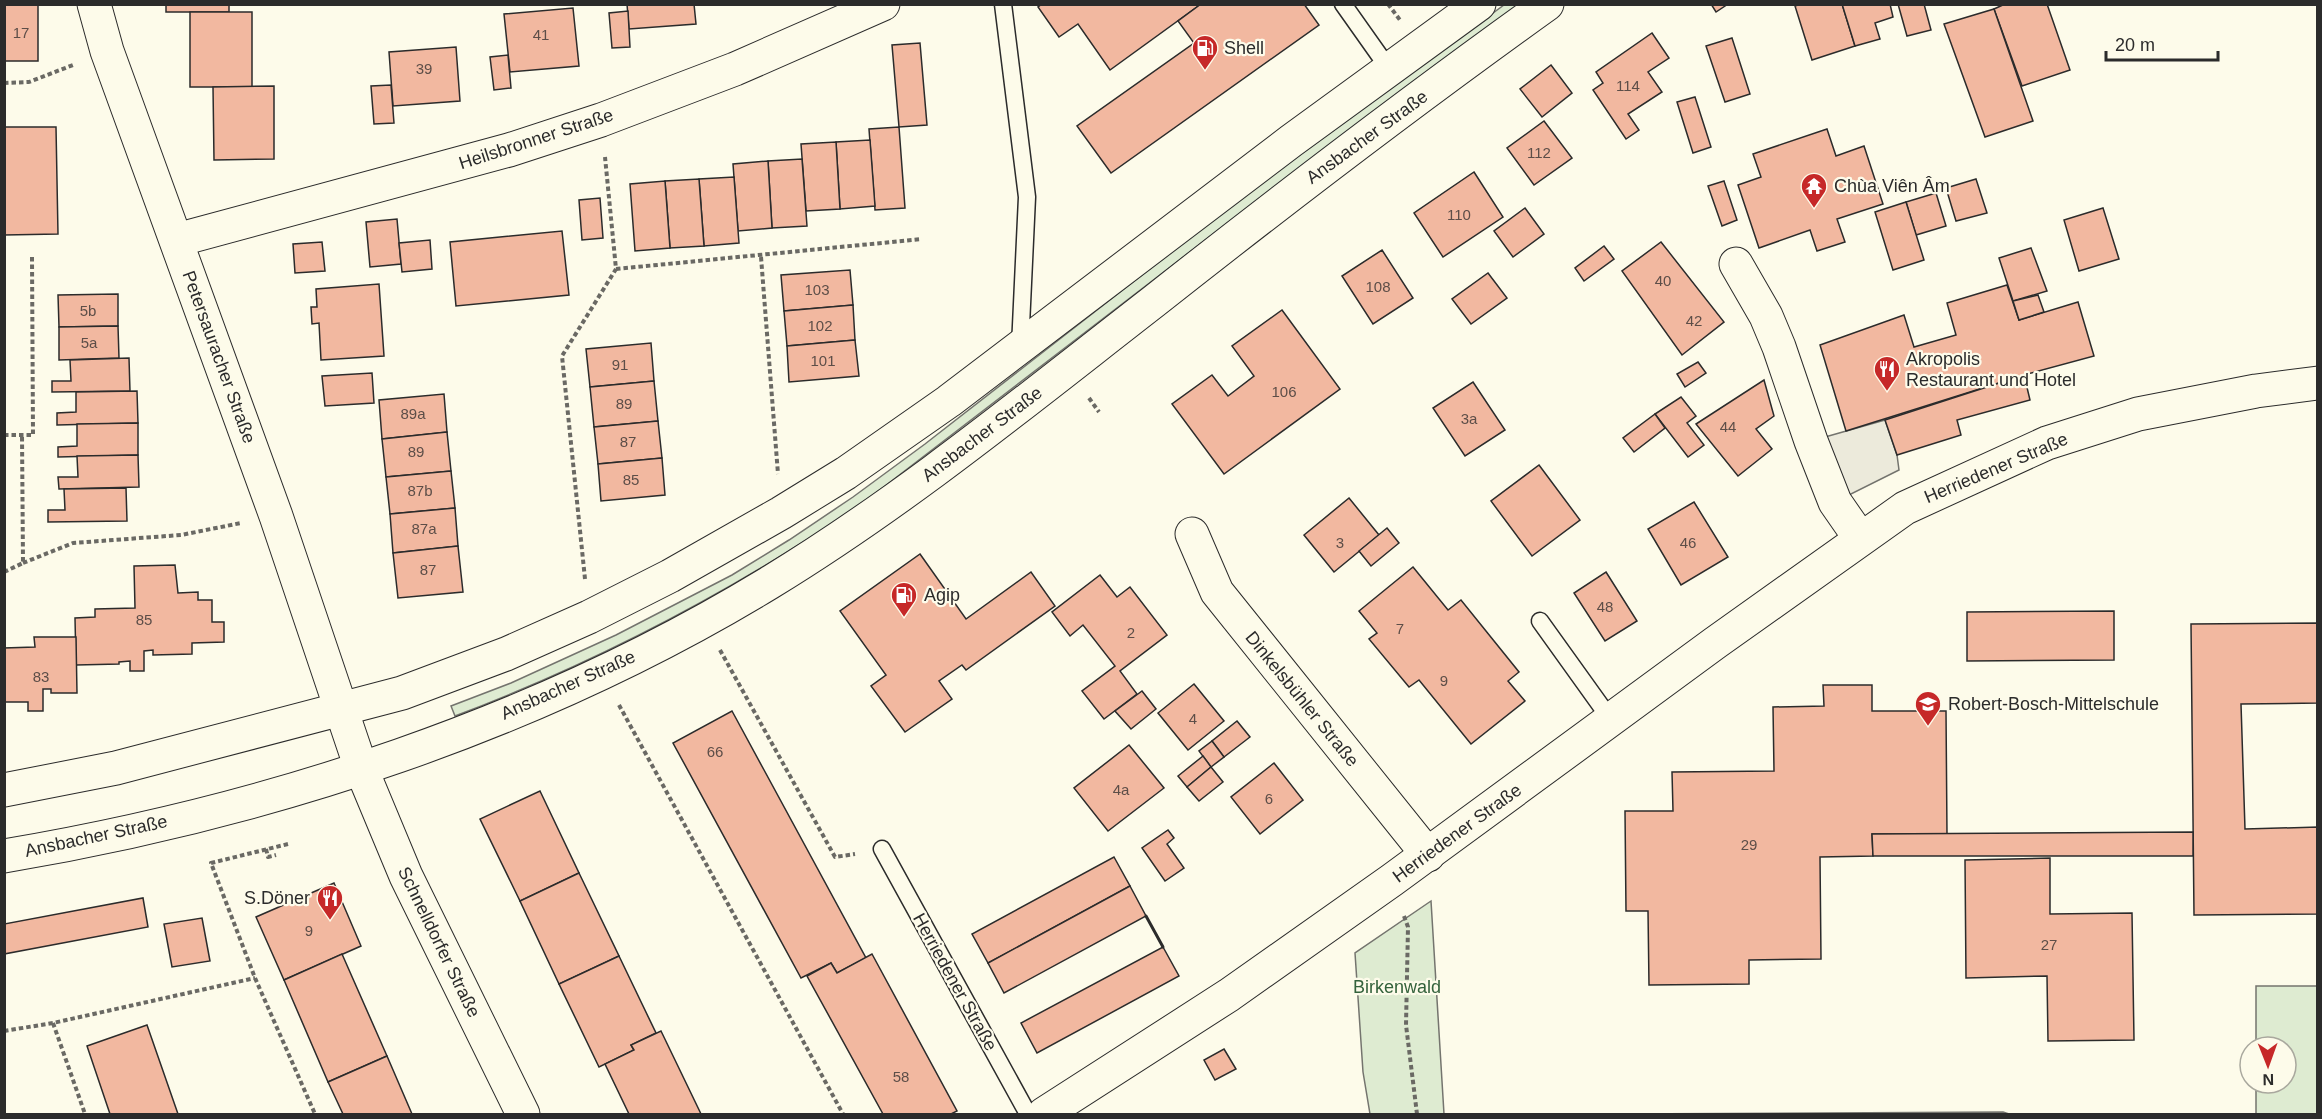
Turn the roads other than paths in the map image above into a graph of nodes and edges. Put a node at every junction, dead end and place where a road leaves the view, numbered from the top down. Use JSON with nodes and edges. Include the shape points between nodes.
{"nodes":[{"id":1,"x":94,"y":4,"type":"edge"},
{"id":2,"x":883,"y":4,"type":"edge"},
{"id":3,"x":1003,"y":4,"type":"edge"},
{"id":4,"x":1343,"y":4,"type":"edge"},
{"id":5,"x":1479,"y":4,"type":"edge"},
{"id":6,"x":1547,"y":4,"type":"edge"},
{"id":7,"x":1389,"y":69,"type":"junction"},
{"id":8,"x":177,"y":240,"type":"junction"},
{"id":9,"x":1736,"y":264,"type":"dead end"},
{"id":10,"x":1020,"y":348,"type":"junction"},
{"id":11,"x":2318,"y":383,"type":"edge"},
{"id":12,"x":1192,"y":534,"type":"dead end"},
{"id":13,"x":1860,"y":538,"type":"junction"},
{"id":14,"x":1540,"y":621,"type":"dead end"},
{"id":15,"x":341,"y":710,"type":"junction"},
{"id":16,"x":1611,"y":720,"type":"junction"},
{"id":17,"x":361,"y":768,"type":"junction"},
{"id":18,"x":4,"y":790,"type":"edge"},
{"id":19,"x":882,"y":849,"type":"road end"},
{"id":20,"x":1428,"y":855,"type":"junction"},
{"id":21,"x":4,"y":856,"type":"edge"},
{"id":22,"x":523,"y":1114,"type":"edge"},
{"id":23,"x":1028,"y":1114,"type":"edge"},
{"id":24,"x":1044,"y":1114,"type":"edge"}],
"edges":[{"from":1,"to":8,"type":"street","name":"Petersauracher Straße","via":[[107,51]]},
{"from":2,"to":8,"type":"street","name":"Heilsbronner Straße","via":[[735,69],[601,120],[498,153]]},
{"from":3,"to":10,"type":"lane","via":[[1027,198]]},
{"from":4,"to":7,"type":"lane"},
{"from":5,"to":7,"type":"street"},
{"from":6,"to":17,"type":"street","name":"Ansbacher Straße","via":[[1347,149],[934,471],[831,543],[704,620],[602,673],[447,738]]},
{"from":7,"to":10,"type":"street"},
{"from":8,"to":15,"type":"street","name":"Petersauracher Straße"},
{"from":9,"to":13,"type":"street","via":[[1779,347],[1835,502]]},
{"from":10,"to":15,"type":"street","via":[[846,472],[690,565],[589,617],[457,674]]},
{"from":11,"to":13,"type":"street","name":"Herriedener Straße","via":[[2138,414],[2047,443],[1905,508]]},
{"from":12,"to":20,"type":"street","name":"Dinkelsbühler Straße","via":[[1217,592]]},
{"from":13,"to":16,"type":"street","name":"Herriedener Straße"},
{"from":14,"to":16,"type":"lane"},
{"from":15,"to":17,"type":"street"},
{"from":15,"to":18,"type":"street","via":[[116,768]]},
{"from":16,"to":20,"type":"street","name":"Herriedener Straße"},
{"from":17,"to":21,"type":"street","name":"Ansbacher Straße","via":[[244,803]]},
{"from":17,"to":22,"type":"street","name":"Schnelldorfer Straße","via":[[406,876]]},
{"from":19,"to":23,"type":"lane","name":"Herriedener Straße"},
{"from":20,"to":24,"type":"street","name":"Herriedener Straße","via":[[1228,994]]}]}
